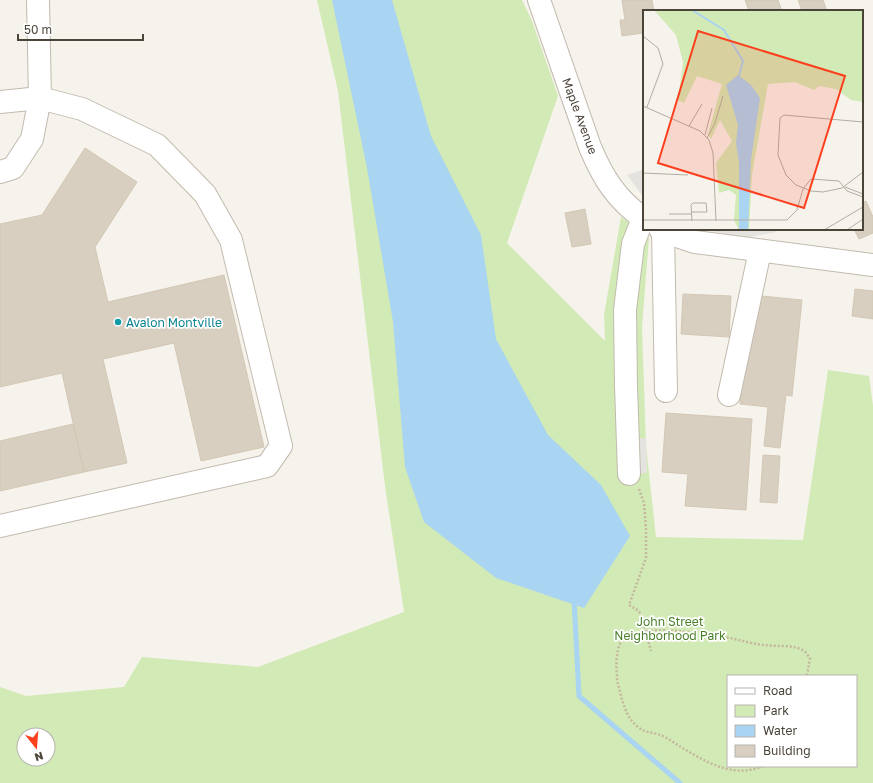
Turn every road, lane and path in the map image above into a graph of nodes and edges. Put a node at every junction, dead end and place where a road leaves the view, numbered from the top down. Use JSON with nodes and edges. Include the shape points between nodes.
{"nodes":[{"id":1,"x":38,"y":0,"type":"edge"},
{"id":2,"x":539,"y":0,"type":"edge"},
{"id":3,"x":40,"y":98,"type":"junction"},
{"id":4,"x":0,"y":102,"type":"edge"},
{"id":5,"x":0,"y":172,"type":"edge"},
{"id":6,"x":643,"y":217,"type":"edge"},
{"id":7,"x":647,"y":230,"type":"edge"},
{"id":8,"x":653,"y":230,"type":"edge"},
{"id":9,"x":667,"y":230,"type":"edge"},
{"id":10,"x":760,"y":251,"type":"junction"},
{"id":11,"x":873,"y":265,"type":"edge"},
{"id":12,"x":666,"y":391,"type":"dead end"},
{"id":13,"x":729,"y":395,"type":"dead end"},
{"id":14,"x":629,"y":474,"type":"joint"},
{"id":15,"x":0,"y":526,"type":"edge"},
{"id":16,"x":646,"y":631,"type":"junction"},
{"id":17,"x":651,"y":651,"type":"dead end"},
{"id":18,"x":807,"y":675,"type":"edge"},
{"id":19,"x":760,"y":767,"type":"edge"}],
"edges":[{"from":1,"to":3,"type":"street"},
{"from":2,"to":6,"type":"street","name":"Maple Avenue","via":[[599,168],[618,196]]},
{"from":3,"to":4,"type":"street"},
{"from":3,"to":5,"type":"street","via":[[32,139],[13,168]]},
{"from":3,"to":15,"type":"street","via":[[82,109],[157,145],[205,194],[231,240],[281,446],[267,466]]},
{"from":7,"to":14,"type":"street","via":[[633,244],[625,310]]},
{"from":8,"to":12,"type":"street"},
{"from":9,"to":10,"type":"street","name":"Maple Avenue","via":[[695,242]]},
{"from":10,"to":11,"type":"street","name":"Maple Avenue"},
{"from":10,"to":13,"type":"street"},
{"from":14,"to":16,"type":"path","via":[[638,486],[644,504],[646,529],[646,558],[629,605],[639,611]]},
{"from":16,"to":17,"type":"path"},
{"from":16,"to":18,"type":"path","via":[[687,631],[794,648],[804,651],[810,658]]},
{"from":16,"to":19,"type":"path","via":[[621,642],[616,660],[617,678],[628,717],[646,733],[660,735],[715,766],[734,770],[752,770]]}]}
